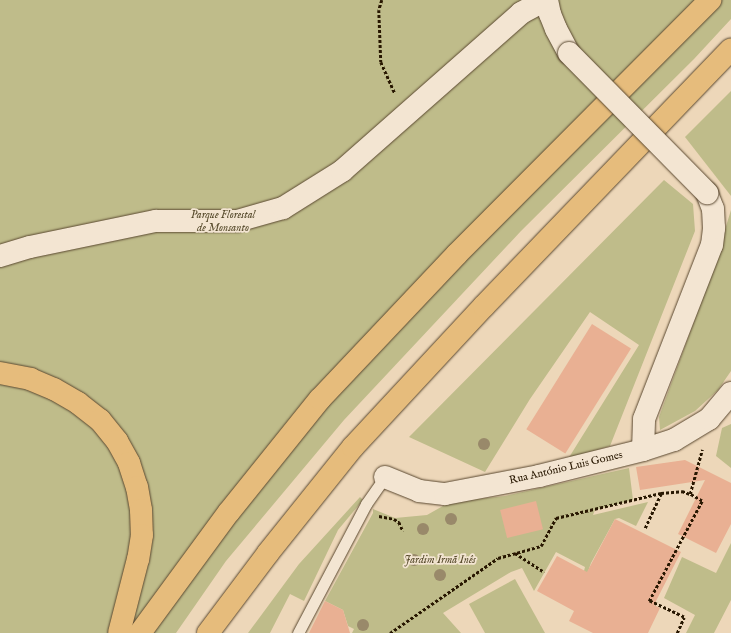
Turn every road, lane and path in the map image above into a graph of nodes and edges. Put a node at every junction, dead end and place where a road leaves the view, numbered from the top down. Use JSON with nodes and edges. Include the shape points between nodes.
{"nodes":[{"id":1,"x":382,"y":0,"type":"edge"},
{"id":2,"x":546,"y":0,"type":"edge"},
{"id":3,"x":710,"y":0,"type":"edge"},
{"id":4,"x":731,"y":49,"type":"edge"},
{"id":5,"x":404,"y":116,"type":"junction"},
{"id":6,"x":0,"y":256,"type":"edge"},
{"id":7,"x":0,"y":374,"type":"edge"},
{"id":8,"x":731,"y":394,"type":"edge"},
{"id":9,"x":705,"y":421,"type":"junction"},
{"id":10,"x":643,"y":450,"type":"junction"},
{"id":11,"x":385,"y":477,"type":"joint"},
{"id":12,"x":661,"y":493,"type":"junction"},
{"id":13,"x":690,"y":494,"type":"junction"},
{"id":14,"x":378,"y":516,"type":"dead end"},
{"id":15,"x":645,"y":528,"type":"dead end"},
{"id":16,"x":403,"y":531,"type":"dead end"},
{"id":17,"x":515,"y":553,"type":"junction"},
{"id":18,"x":544,"y":572,"type":"dead end"},
{"id":19,"x":119,"y":633,"type":"edge"},
{"id":20,"x":140,"y":633,"type":"edge"},
{"id":21,"x":208,"y":633,"type":"edge"},
{"id":22,"x":298,"y":633,"type":"edge"},
{"id":23,"x":390,"y":633,"type":"edge"},
{"id":24,"x":676,"y":633,"type":"edge"}],
"edges":[{"from":1,"to":5,"type":"path","via":[[379,10],[381,62]]},
{"from":2,"to":5,"type":"street","via":[[521,13]]},
{"from":2,"to":10,"type":"street","bridge":true,"via":[[556,29],[569,53],[707,193],[713,209],[712,245],[644,419]]},
{"from":3,"to":20,"type":"highway","via":[[456,254],[341,376],[228,512]]},
{"from":4,"to":21,"type":"highway","via":[[489,300],[353,447]]},
{"from":5,"to":6,"type":"street","via":[[342,171],[283,208],[237,221],[156,221],[30,247]]},
{"from":7,"to":19,"type":"highway","via":[[30,379],[78,403],[100,420],[117,441],[129,462],[137,487],[142,534]]},
{"from":8,"to":9,"type":"street","name":"Rua António Luis Gomes"},
{"from":9,"to":10,"type":"street","name":"Rua António Luis Gomes","via":[[674,440]]},
{"from":9,"to":13,"type":"path","via":[[702,456]]},
{"from":10,"to":11,"type":"street","name":"Rua António Luis Gomes","via":[[539,476],[445,494],[419,491]]},
{"from":11,"to":22,"type":"lane","via":[[366,504]]},
{"from":12,"to":13,"type":"path","via":[[682,491]]},
{"from":12,"to":15,"type":"path"},
{"from":12,"to":17,"type":"path","via":[[556,518],[541,546]]},
{"from":13,"to":24,"type":"path","via":[[702,501],[649,601],[684,618]]},
{"from":14,"to":16,"type":"path","via":[[399,522]]},
{"from":17,"to":18,"type":"path"},
{"from":17,"to":23,"type":"path","via":[[498,558]]}]}
